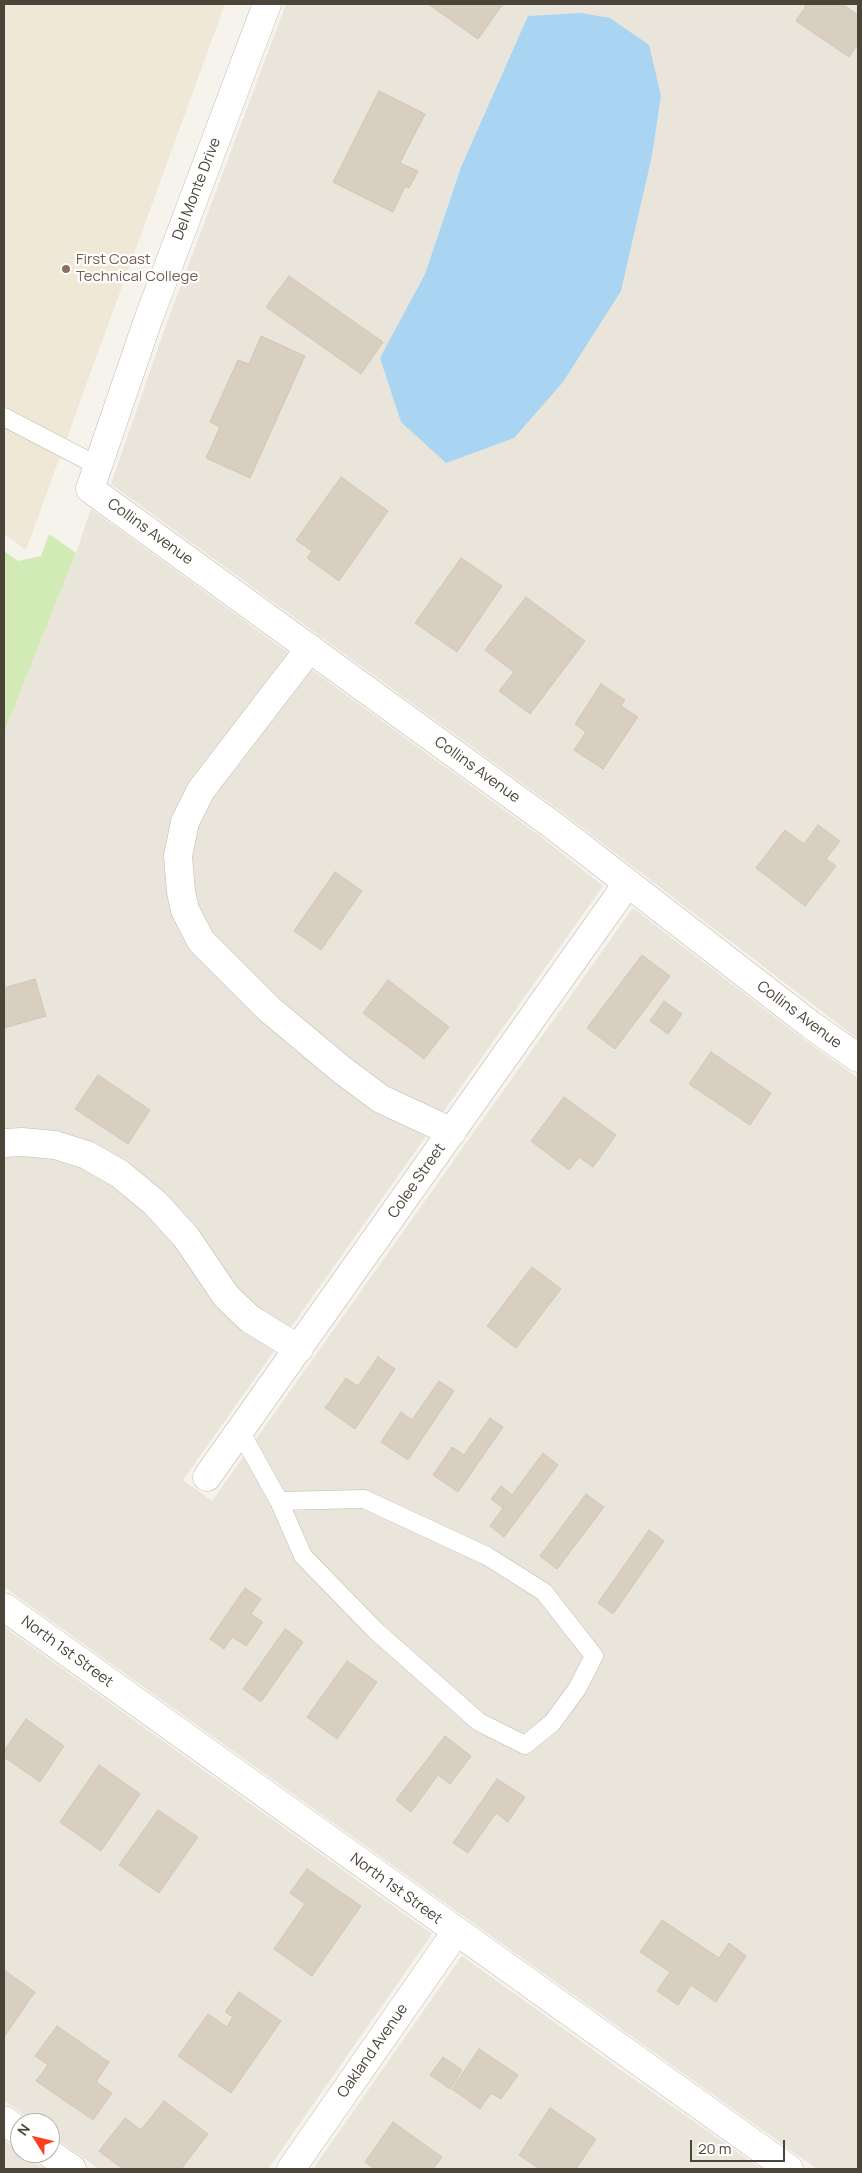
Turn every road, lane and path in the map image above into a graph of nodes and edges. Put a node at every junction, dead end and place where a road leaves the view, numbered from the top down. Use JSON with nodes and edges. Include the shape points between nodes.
{"nodes":[{"id":1,"x":267,"y":4,"type":"edge"},
{"id":2,"x":4,"y":417,"type":"edge"},
{"id":3,"x":94,"y":477,"type":"junction"},
{"id":4,"x":310,"y":648,"type":"junction"},
{"id":5,"x":628,"y":884,"type":"junction"},
{"id":6,"x":858,"y":1058,"type":"edge"},
{"id":7,"x":452,"y":1132,"type":"junction"},
{"id":8,"x":4,"y":1143,"type":"edge"},
{"id":9,"x":299,"y":1349,"type":"junction"},
{"id":10,"x":240,"y":1431,"type":"junction"},
{"id":11,"x":207,"y":1478,"type":"dead end"},
{"id":12,"x":279,"y":1501,"type":"junction"},
{"id":13,"x":4,"y":1607,"type":"edge"},
{"id":14,"x":456,"y":1932,"type":"junction"},
{"id":15,"x":60,"y":2161,"type":"edge"},
{"id":16,"x":72,"y":2169,"type":"edge"},
{"id":17,"x":290,"y":2169,"type":"edge"},
{"id":18,"x":789,"y":2169,"type":"edge"}],
"edges":[{"from":1,"to":3,"type":"street","name":"Del Monte Drive","via":[[148,320]]},
{"from":2,"to":3,"type":"lane"},
{"from":3,"to":4,"type":"street","name":"Collins Avenue"},
{"from":4,"to":5,"type":"street","name":"Collins Avenue"},
{"from":4,"to":7,"type":"street","via":[[200,790],[189,814],[178,856],[180,892],[185,910],[202,941],[269,1009],[335,1064],[381,1099]]},
{"from":5,"to":6,"type":"street","name":"Collins Avenue"},
{"from":5,"to":7,"type":"street","name":"Colee Street"},
{"from":7,"to":9,"type":"street","name":"Colee Street"},
{"from":8,"to":9,"type":"street","via":[[55,1145],[87,1155],[120,1174],[155,1203],[186,1237],[232,1302],[250,1320]]},
{"from":9,"to":10,"type":"street","name":"Colee Street"},
{"from":10,"to":11,"type":"street","name":"Colee Street"},
{"from":10,"to":12,"type":"lane"},
{"from":12,"to":12,"type":"lane","via":[[303,1556],[376,1631],[479,1722],[525,1745],[552,1724],[594,1656],[544,1592],[487,1556],[364,1499]]},
{"from":13,"to":14,"type":"street","name":"North 1st Street"},
{"from":14,"to":17,"type":"street","name":"Oakland Avenue"},
{"from":14,"to":18,"type":"street","name":"North 1st Street"},
{"from":15,"to":16,"type":"street"}]}
